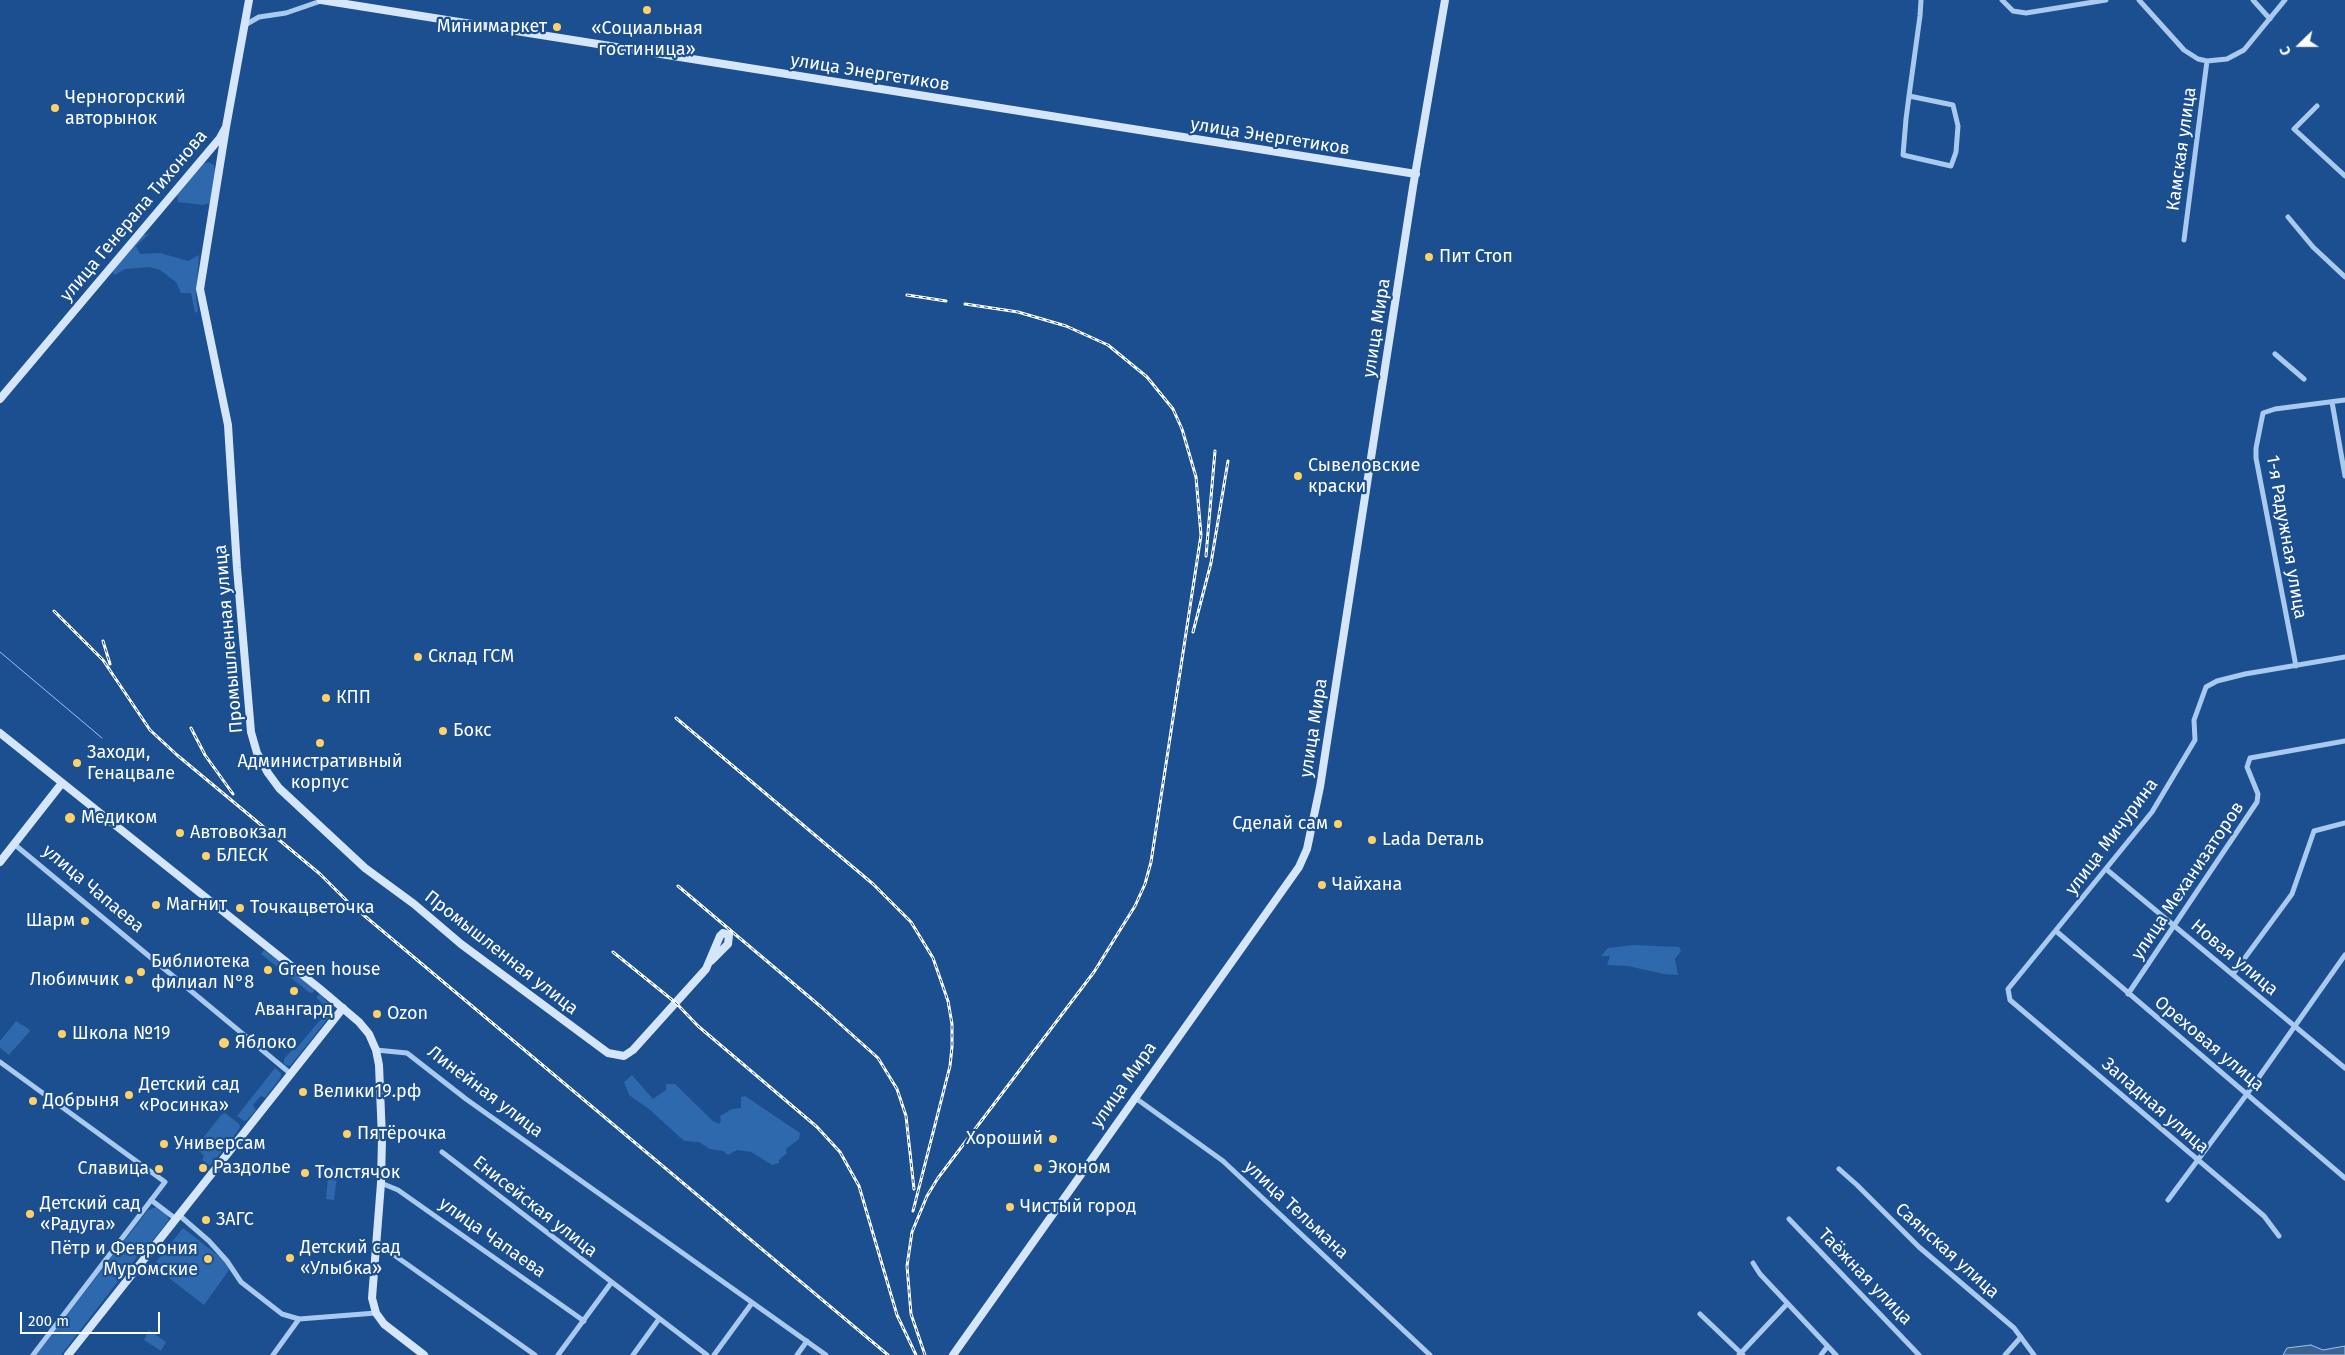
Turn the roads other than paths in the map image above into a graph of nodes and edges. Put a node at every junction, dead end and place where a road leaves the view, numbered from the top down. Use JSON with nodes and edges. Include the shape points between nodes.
{"nodes":[{"id":1,"x":249,"y":0,"type":"edge"},
{"id":2,"x":323,"y":0,"type":"edge"},
{"id":3,"x":1445,"y":0,"type":"edge"},
{"id":4,"x":1920,"y":0,"type":"edge"},
{"id":5,"x":2002,"y":0,"type":"edge"},
{"id":6,"x":2106,"y":0,"type":"edge"},
{"id":7,"x":2139,"y":0,"type":"edge"},
{"id":8,"x":2253,"y":0,"type":"edge"},
{"id":9,"x":2285,"y":0,"type":"edge"},
{"id":10,"x":2270,"y":19,"type":"junction"},
{"id":11,"x":242,"y":26,"type":"junction"},
{"id":12,"x":2207,"y":62,"type":"junction"},
{"id":13,"x":1909,"y":96,"type":"junction"},
{"id":14,"x":2318,"y":106,"type":"dead end"},
{"id":15,"x":226,"y":127,"type":"junction"},
{"id":16,"x":1416,"y":174,"type":"junction"},
{"id":17,"x":2345,"y":176,"type":"edge"},
{"id":18,"x":2288,"y":218,"type":"dead end"},
{"id":19,"x":2184,"y":240,"type":"dead end"},
{"id":20,"x":2345,"y":277,"type":"edge"},
{"id":21,"x":2275,"y":354,"type":"dead end"},
{"id":22,"x":2304,"y":379,"type":"dead end"},
{"id":23,"x":0,"y":399,"type":"edge"},
{"id":24,"x":2345,"y":400,"type":"edge"},
{"id":25,"x":2332,"y":402,"type":"junction"},
{"id":26,"x":2345,"y":476,"type":"edge"},
{"id":27,"x":2345,"y":657,"type":"edge"},
{"id":28,"x":2296,"y":666,"type":"junction"},
{"id":29,"x":0,"y":733,"type":"edge"},
{"id":30,"x":2345,"y":741,"type":"edge"},
{"id":31,"x":62,"y":783,"type":"junction"},
{"id":32,"x":2345,"y":823,"type":"edge"},
{"id":33,"x":14,"y":844,"type":"junction"},
{"id":34,"x":0,"y":862,"type":"edge"},
{"id":35,"x":2106,"y":869,"type":"junction"},
{"id":36,"x":2174,"y":926,"type":"junction"},
{"id":37,"x":2056,"y":931,"type":"junction"},
{"id":38,"x":2345,"y":955,"type":"edge"},
{"id":39,"x":711,"y":961,"type":"dead end"},
{"id":40,"x":2343,"y":962,"type":"edge"},
{"id":41,"x":2233,"y":974,"type":"junction"},
{"id":42,"x":2128,"y":994,"type":"junction"},
{"id":43,"x":2010,"y":1000,"type":"joint"},
{"id":44,"x":343,"y":1008,"type":"junction"},
{"id":45,"x":2294,"y":1026,"type":"junction"},
{"id":46,"x":376,"y":1050,"type":"junction"},
{"id":47,"x":0,"y":1062,"type":"edge"},
{"id":48,"x":2345,"y":1068,"type":"edge"},
{"id":49,"x":291,"y":1074,"type":"junction"},
{"id":50,"x":2247,"y":1094,"type":"junction"},
{"id":51,"x":1134,"y":1097,"type":"junction"},
{"id":52,"x":442,"y":1152,"type":"dead end"},
{"id":53,"x":2198,"y":1162,"type":"junction"},
{"id":54,"x":1838,"y":1169,"type":"dead end"},
{"id":55,"x":2345,"y":1178,"type":"edge"},
{"id":56,"x":381,"y":1183,"type":"junction"},
{"id":57,"x":151,"y":1200,"type":"junction"},
{"id":58,"x":2168,"y":1200,"type":"dead end"},
{"id":59,"x":177,"y":1217,"type":"junction"},
{"id":60,"x":1789,"y":1219,"type":"dead end"},
{"id":61,"x":2279,"y":1236,"type":"dead end"},
{"id":62,"x":376,"y":1245,"type":"junction"},
{"id":63,"x":1753,"y":1263,"type":"dead end"},
{"id":64,"x":611,"y":1283,"type":"junction"},
{"id":65,"x":752,"y":1303,"type":"junction"},
{"id":66,"x":1787,"y":1304,"type":"junction"},
{"id":67,"x":376,"y":1313,"type":"junction"},
{"id":68,"x":1700,"y":1314,"type":"dead end"},
{"id":69,"x":299,"y":1319,"type":"junction"},
{"id":70,"x":659,"y":1319,"type":"junction"},
{"id":71,"x":584,"y":1321,"type":"junction"},
{"id":72,"x":2021,"y":1337,"type":"junction"},
{"id":73,"x":807,"y":1342,"type":"junction"},
{"id":74,"x":1827,"y":1347,"type":"junction"},
{"id":75,"x":1741,"y":1354,"type":"edge"},
{"id":76,"x":33,"y":1355,"type":"edge"},
{"id":77,"x":68,"y":1355,"type":"edge"},
{"id":78,"x":272,"y":1355,"type":"edge"},
{"id":79,"x":424,"y":1355,"type":"edge"},
{"id":80,"x":535,"y":1355,"type":"edge"},
{"id":81,"x":558,"y":1355,"type":"edge"},
{"id":82,"x":633,"y":1355,"type":"edge"},
{"id":83,"x":708,"y":1355,"type":"edge"},
{"id":84,"x":714,"y":1355,"type":"edge"},
{"id":85,"x":797,"y":1355,"type":"edge"},
{"id":86,"x":826,"y":1355,"type":"edge"},
{"id":87,"x":952,"y":1355,"type":"edge"},
{"id":88,"x":1430,"y":1355,"type":"edge"},
{"id":89,"x":1821,"y":1355,"type":"edge"},
{"id":90,"x":1836,"y":1355,"type":"edge"},
{"id":91,"x":1919,"y":1355,"type":"edge"},
{"id":92,"x":2005,"y":1355,"type":"edge"},
{"id":93,"x":2034,"y":1355,"type":"edge"}],
"edges":[{"from":1,"to":11,"type":"main road","name":"улица Генерала Тихонова"},
{"from":2,"to":11,"type":"street"},
{"from":2,"to":16,"type":"main road","name":"улица Энергетиков"},
{"from":3,"to":16,"type":"main road","name":"улица Мира"},
{"from":4,"to":13,"type":"street"},
{"from":5,"to":6,"type":"street","via":[[2013,11],[2036,12]]},
{"from":7,"to":12,"type":"street","via":[[2184,50]]},
{"from":8,"to":10,"type":"street"},
{"from":9,"to":10,"type":"street"},
{"from":10,"to":12,"type":"street","via":[[2244,50],[2226,59]]},
{"from":11,"to":15,"type":"main road","name":"улица Генерала Тихонова"},
{"from":12,"to":19,"type":"street","name":"Камская улица"},
{"from":13,"to":13,"type":"street","via":[[1903,155],[1950,166],[1956,152],[1958,126],[1953,105]]},
{"from":14,"to":17,"type":"street","via":[[2294,129]]},
{"from":15,"to":23,"type":"main road","name":"улица Генерала Тихонова"},
{"from":15,"to":39,"type":"main road","name":"Промышленная улица","via":[[200,289],[228,424],[250,726],[255,748],[268,773],[279,788],[365,868],[608,1053],[624,1056],[633,1050]]},
{"from":16,"to":51,"type":"main road","name":"улица Мира","via":[[1310,841],[1299,866]]},
{"from":18,"to":20,"type":"street"},
{"from":21,"to":22,"type":"street"},
{"from":24,"to":25,"type":"street"},
{"from":25,"to":26,"type":"street"},
{"from":25,"to":28,"type":"street","name":"1-я Радужная улица","via":[[2263,413],[2256,458]]},
{"from":27,"to":28,"type":"street"},
{"from":28,"to":35,"type":"street","name":"улица Мичурина","via":[[2217,681],[2206,687],[2194,720],[2195,740],[2189,752],[2152,812]]},
{"from":29,"to":31,"type":"main road"},
{"from":30,"to":36,"type":"street","name":"улица Механизаторов","via":[[2250,758],[2247,767],[2258,802]]},
{"from":31,"to":33,"type":"main road"},
{"from":31,"to":44,"type":"main road"},
{"from":32,"to":41,"type":"street","via":[[2314,831],[2292,894]]},
{"from":33,"to":34,"type":"main road"},
{"from":33,"to":49,"type":"street","name":"улица Чапаева"},
{"from":35,"to":36,"type":"street","name":"Новая улица"},
{"from":35,"to":37,"type":"street","name":"улица Мичурина"},
{"from":36,"to":41,"type":"street","name":"Новая улица"},
{"from":36,"to":42,"type":"street","name":"улица Механизаторов"},
{"from":37,"to":42,"type":"street","name":"Ореховая улица"},
{"from":37,"to":43,"type":"street","name":"улица Мичурина","via":[[2008,988]]},
{"from":38,"to":40,"type":"street"},
{"from":40,"to":45,"type":"street"},
{"from":41,"to":45,"type":"street","name":"Новая улица"},
{"from":42,"to":50,"type":"street","name":"Ореховая улица"},
{"from":43,"to":53,"type":"street","name":"Западная улица"},
{"from":44,"to":46,"type":"main road","via":[[369,1034]]},
{"from":44,"to":49,"type":"main road"},
{"from":45,"to":48,"type":"street","name":"Новая улица"},
{"from":45,"to":50,"type":"street"},
{"from":46,"to":56,"type":"main road","via":[[382,1138]]},
{"from":46,"to":65,"type":"street","name":"Линейная улица","via":[[407,1053],[466,1099]]},
{"from":47,"to":57,"type":"street","via":[[165,1182]]},
{"from":49,"to":59,"type":"main road"},
{"from":50,"to":53,"type":"street"},
{"from":50,"to":55,"type":"street","name":"Ореховая улица"},
{"from":51,"to":87,"type":"main road","name":"улица Мира"},
{"from":51,"to":88,"type":"street","name":"улица Тельмана","via":[[1223,1160]]},
{"from":52,"to":64,"type":"street","name":"Енисейская улица"},
{"from":53,"to":58,"type":"street"},
{"from":53,"to":61,"type":"street","name":"Западная улица","via":[[2264,1216]]},
{"from":54,"to":72,"type":"street","name":"Саянская улица","via":[[1912,1242]]},
{"from":56,"to":62,"type":"main road"},
{"from":56,"to":71,"type":"street","name":"улица Чапаева","via":[[398,1190]]},
{"from":57,"to":59,"type":"street"},
{"from":57,"to":76,"type":"street"},
{"from":59,"to":69,"type":"street","via":[[210,1241],[241,1282],[282,1314]]},
{"from":59,"to":77,"type":"main road"},
{"from":60,"to":91,"type":"street","name":"Таёжная улица"},
{"from":62,"to":67,"type":"main road","via":[[372,1286]]},
{"from":62,"to":80,"type":"street"},
{"from":63,"to":66,"type":"street"},
{"from":64,"to":70,"type":"street","name":"Енисейская улица"},
{"from":64,"to":71,"type":"street"},
{"from":65,"to":73,"type":"street","name":"Линейная улица"},
{"from":65,"to":84,"type":"street"},
{"from":66,"to":74,"type":"street"},
{"from":66,"to":75,"type":"street"},
{"from":67,"to":69,"type":"street"},
{"from":67,"to":79,"type":"main road","via":[[392,1332]]},
{"from":68,"to":75,"type":"street"},
{"from":69,"to":78,"type":"street"},
{"from":70,"to":82,"type":"street"},
{"from":70,"to":83,"type":"street","name":"Енисейская улица"},
{"from":71,"to":81,"type":"street"},
{"from":72,"to":92,"type":"street"},
{"from":72,"to":93,"type":"street","name":"Саянская улица"},
{"from":73,"to":85,"type":"street"},
{"from":73,"to":86,"type":"street","name":"Линейная улица"},
{"from":74,"to":89,"type":"street"},
{"from":74,"to":90,"type":"street"}]}
